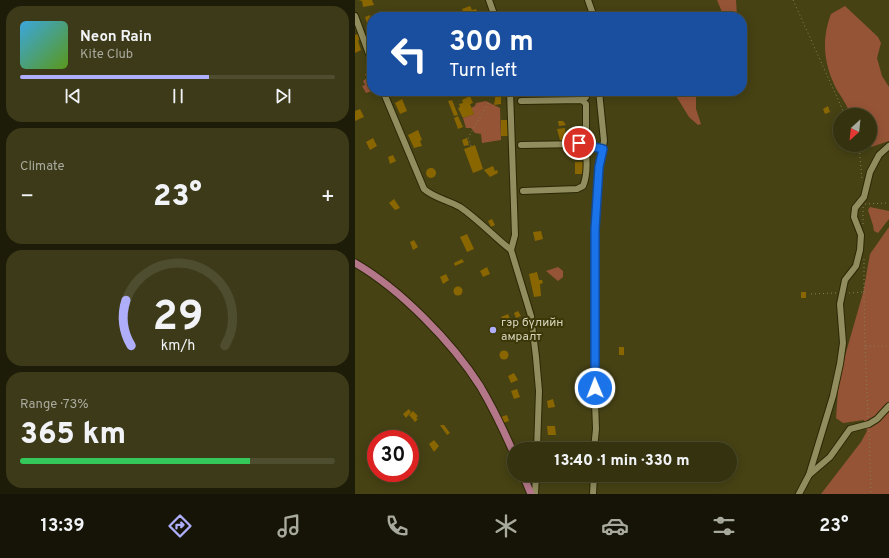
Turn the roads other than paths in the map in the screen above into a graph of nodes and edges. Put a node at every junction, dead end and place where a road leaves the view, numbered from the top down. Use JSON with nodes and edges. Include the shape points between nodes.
{"nodes":[{"id":1,"x":489,"y":0,"type":"edge"},
{"id":2,"x":588,"y":0,"type":"edge"},
{"id":3,"x":493,"y":12,"type":"edge"},
{"id":4,"x":592,"y":12,"type":"edge"},
{"id":5,"x":355,"y":16,"type":"edge"},
{"id":6,"x":367,"y":48,"type":"edge"},
{"id":7,"x":385,"y":96,"type":"edge"},
{"id":8,"x":509,"y":96,"type":"edge"},
{"id":9,"x":586,"y":96,"type":"edge"},
{"id":10,"x":600,"y":96,"type":"edge"},
{"id":11,"x":582,"y":100,"type":"junction"},
{"id":12,"x":521,"y":101,"type":"dead end"},
{"id":13,"x":521,"y":145,"type":"dead end"},
{"id":14,"x":584,"y":146,"type":"junction"},
{"id":15,"x":889,"y":146,"type":"edge"},
{"id":16,"x":603,"y":149,"type":"junction"},
{"id":17,"x":523,"y":191,"type":"dead end"},
{"id":18,"x":511,"y":250,"type":"junction"},
{"id":19,"x":355,"y":263,"type":"edge"},
{"id":20,"x":889,"y":406,"type":"edge"},
{"id":21,"x":509,"y":442,"type":"edge"},
{"id":22,"x":537,"y":442,"type":"edge"},
{"id":23,"x":595,"y":442,"type":"edge"},
{"id":24,"x":809,"y":474,"type":"junction"},
{"id":25,"x":526,"y":482,"type":"edge"},
{"id":26,"x":536,"y":482,"type":"edge"},
{"id":27,"x":594,"y":482,"type":"edge"},
{"id":28,"x":531,"y":494,"type":"edge"},
{"id":29,"x":535,"y":494,"type":"edge"},
{"id":30,"x":593,"y":494,"type":"edge"},
{"id":31,"x":799,"y":494,"type":"edge"}],
"edges":[{"from":1,"to":3,"type":"street"},
{"from":2,"to":4,"type":"street"},
{"from":5,"to":6,"type":"street"},
{"from":7,"to":18,"type":"street","via":[[424,189],[458,206],[478,220]]},
{"from":8,"to":18,"type":"street","via":[[515,235]]},
{"from":9,"to":11,"type":"street"},
{"from":10,"to":16,"type":"street"},
{"from":11,"to":12,"type":"street"},
{"from":11,"to":14,"type":"street","via":[[586,104]]},
{"from":13,"to":14,"type":"street"},
{"from":14,"to":16,"type":"street"},
{"from":14,"to":17,"type":"street","via":[[587,167],[583,186],[577,189]]},
{"from":15,"to":24,"type":"street","via":[[879,155],[870,172],[864,197],[855,208],[854,217],[861,235],[860,250],[856,266],[845,280],[840,304],[843,343],[840,364]]},
{"from":16,"to":23,"type":"street","via":[[595,229]]},
{"from":18,"to":22,"type":"street","via":[[531,316],[539,392]]},
{"from":19,"to":21,"type":"main road","via":[[401,296],[459,358],[479,386]]},
{"from":20,"to":24,"type":"street","via":[[869,424],[850,429],[830,457]]},
{"from":24,"to":31,"type":"street"},
{"from":25,"to":28,"type":"main road"},
{"from":26,"to":29,"type":"street"},
{"from":27,"to":30,"type":"street"}]}
